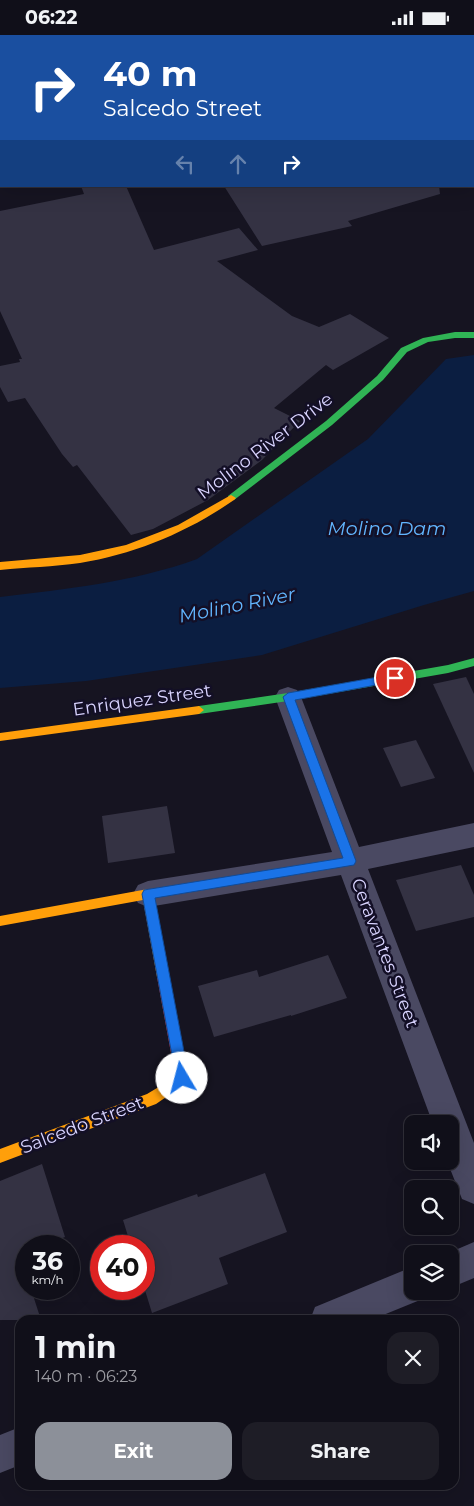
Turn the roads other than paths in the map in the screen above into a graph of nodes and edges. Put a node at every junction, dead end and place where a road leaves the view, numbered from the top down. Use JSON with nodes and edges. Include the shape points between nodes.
{"nodes":[{"id":1,"x":474,"y":335,"type":"edge"},
{"id":2,"x":0,"y":566,"type":"edge"},
{"id":3,"x":474,"y":662,"type":"edge"},
{"id":4,"x":288,"y":697,"type":"junction"},
{"id":5,"x":0,"y":737,"type":"edge"},
{"id":6,"x":474,"y":835,"type":"edge"},
{"id":7,"x":350,"y":861,"type":"junction"},
{"id":8,"x":148,"y":894,"type":"junction"},
{"id":9,"x":0,"y":921,"type":"edge"},
{"id":10,"x":447,"y":1115,"type":"edge"},
{"id":11,"x":459,"y":1148,"type":"edge"},
{"id":12,"x":0,"y":1156,"type":"edge"},
{"id":13,"x":474,"y":1187,"type":"edge"},
{"id":14,"x":474,"y":1260,"type":"edge"},
{"id":15,"x":459,"y":1266,"type":"edge"},
{"id":16,"x":404,"y":1288,"type":"edge"},
{"id":17,"x":340,"y":1315,"type":"edge"},
{"id":18,"x":15,"y":1448,"type":"edge"},
{"id":19,"x":0,"y":1454,"type":"edge"}],
"edges":[{"from":1,"to":2,"type":"street","name":"Molino River Drive","via":[[426,340],[404,349],[380,378],[329,423],[216,508],[162,537],[90,557]]},
{"from":3,"to":4,"type":"street","name":"Enriquez Street"},
{"from":4,"to":5,"type":"street","name":"Enriquez Street"},
{"from":4,"to":7,"type":"street","name":"Ceravantes Street"},
{"from":6,"to":7,"type":"street"},
{"from":7,"to":8,"type":"street"},
{"from":7,"to":10,"type":"street","name":"Ceravantes Street"},
{"from":8,"to":9,"type":"street"},
{"from":8,"to":12,"type":"street","name":"Salcedo Street","via":[[182,1078],[152,1099]]},
{"from":11,"to":13,"type":"street","name":"Ceravantes Street"},
{"from":14,"to":15,"type":"street"},
{"from":16,"to":17,"type":"street"},
{"from":18,"to":19,"type":"street"}]}
